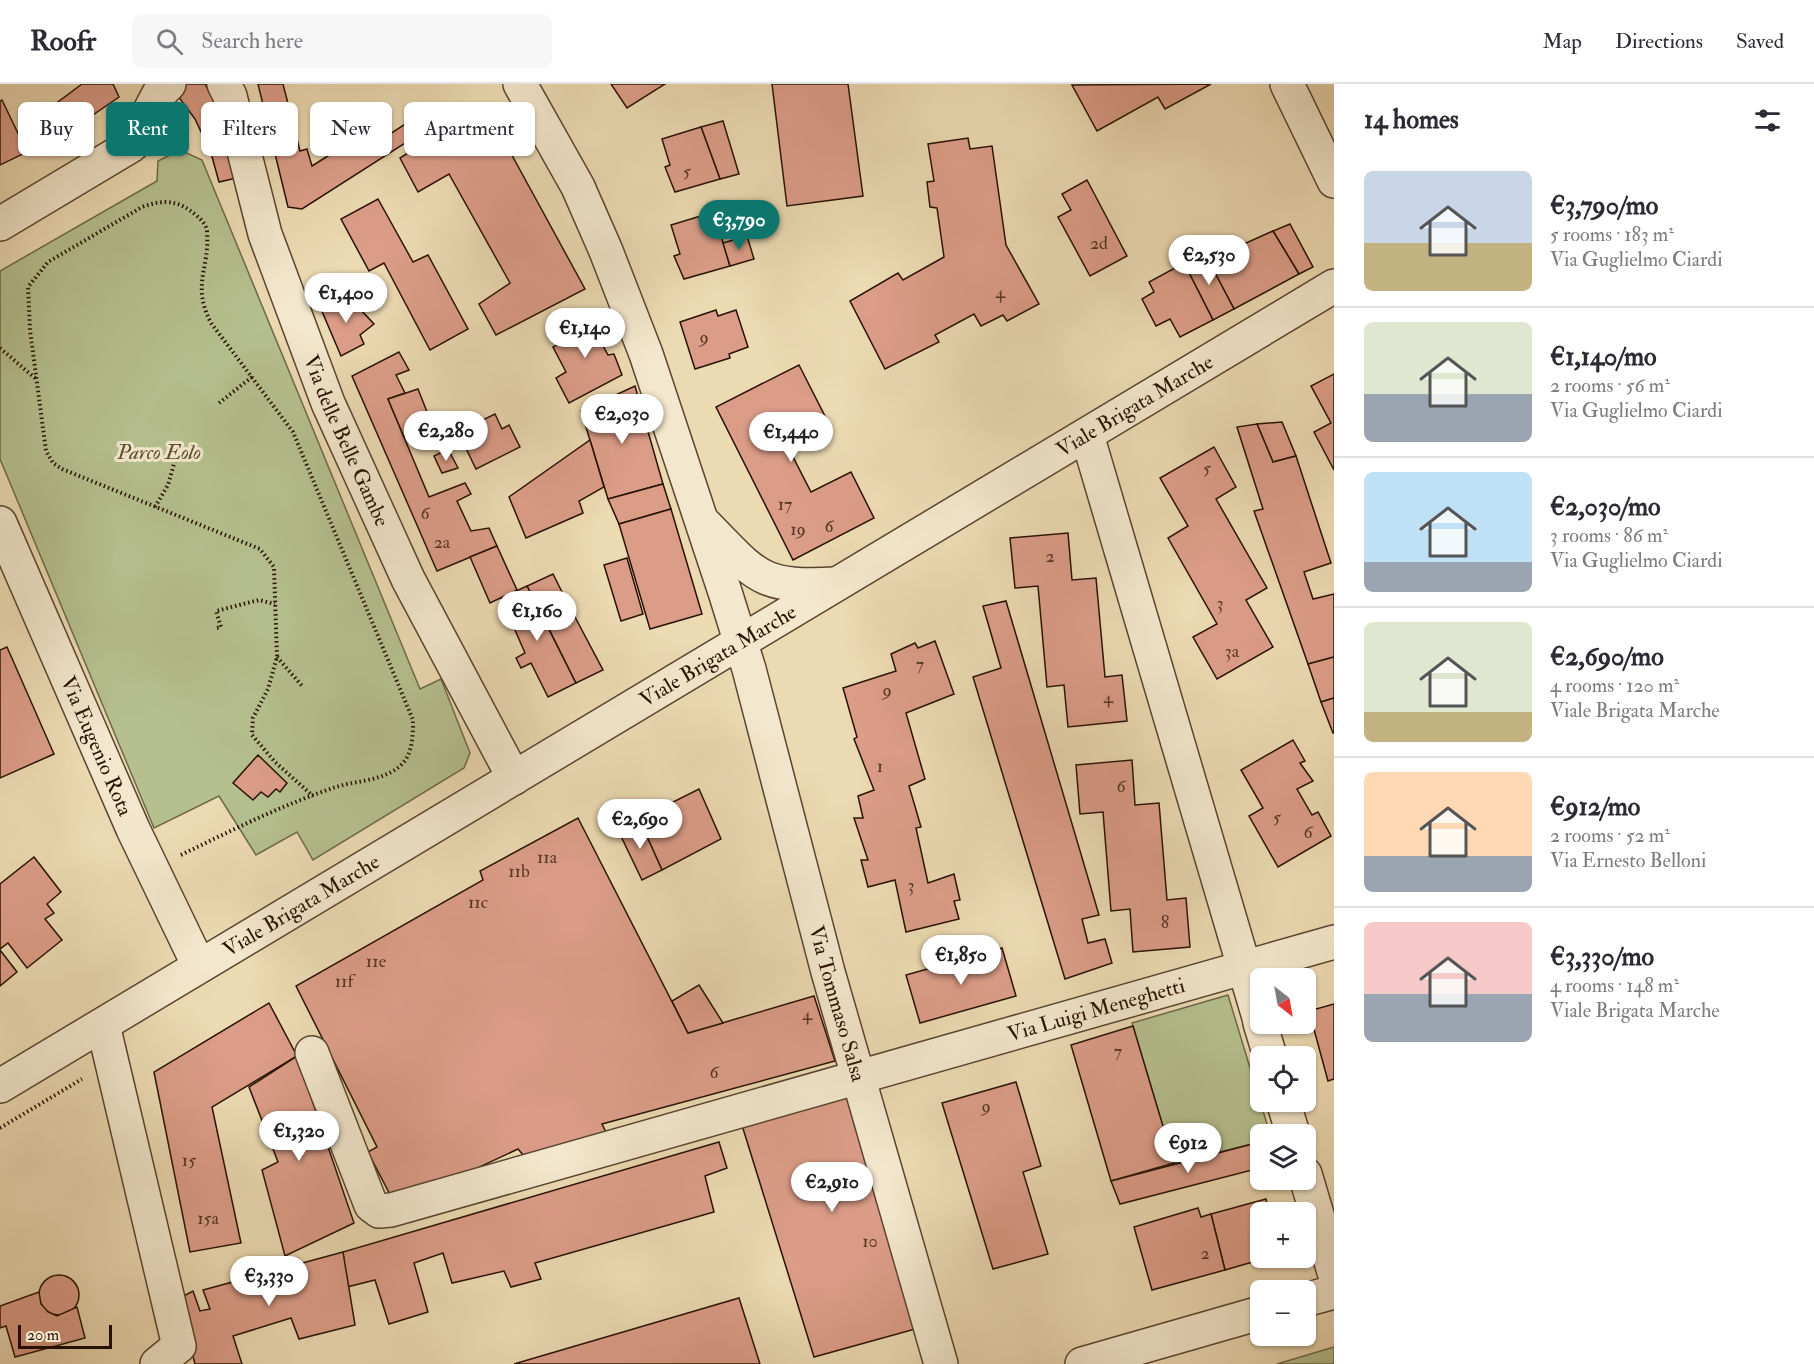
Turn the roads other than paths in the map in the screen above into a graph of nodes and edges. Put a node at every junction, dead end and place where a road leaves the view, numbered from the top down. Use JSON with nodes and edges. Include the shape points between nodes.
{"nodes":[{"id":1,"x":169,"y":84,"type":"edge"},
{"id":2,"x":520,"y":84,"type":"edge"},
{"id":3,"x":1287,"y":84,"type":"edge"},
{"id":4,"x":229,"y":88,"type":"edge"},
{"id":5,"x":1334,"y":181,"type":"edge"},
{"id":6,"x":0,"y":224,"type":"edge"},
{"id":7,"x":1334,"y":286,"type":"edge"},
{"id":8,"x":1087,"y":435,"type":"junction"},
{"id":9,"x":701,"y":520,"type":"junction"},
{"id":10,"x":0,"y":523,"type":"edge"},
{"id":11,"x":838,"y":584,"type":"junction"},
{"id":12,"x":741,"y":642,"type":"junction"},
{"id":13,"x":514,"y":778,"type":"junction"},
{"id":14,"x":1334,"y":942,"type":"edge"},
{"id":15,"x":199,"y":966,"type":"junction"},
{"id":16,"x":1244,"y":967,"type":"junction"},
{"id":17,"x":1250,"y":988,"type":"edge"},
{"id":18,"x":103,"y":1024,"type":"junction"},
{"id":19,"x":312,"y":1053,"type":"dead end"},
{"id":20,"x":857,"y":1077,"type":"junction"},
{"id":21,"x":0,"y":1086,"type":"edge"},
{"id":22,"x":1310,"y":1190,"type":"edge"},
{"id":23,"x":1334,"y":1272,"type":"edge"},
{"id":24,"x":1334,"y":1292,"type":"edge"},
{"id":25,"x":1316,"y":1297,"type":"edge"},
{"id":26,"x":1250,"y":1316,"type":"edge"},
{"id":27,"x":157,"y":1364,"type":"edge"},
{"id":28,"x":941,"y":1364,"type":"edge"},
{"id":29,"x":1082,"y":1364,"type":"edge"}],
"edges":[{"from":1,"to":6,"type":"street","via":[[158,95],[132,145]]},
{"from":2,"to":9,"type":"street","name":"Via Tommaso Salsa","via":[[578,187],[606,250],[646,354]]},
{"from":3,"to":5,"type":"street"},
{"from":4,"to":13,"type":"street","name":"Via delle Belle Gambe","via":[[265,234],[328,403],[413,590]]},
{"from":7,"to":8,"type":"street","name":"Viale Brigata Marche"},
{"from":8,"to":11,"type":"street","name":"Viale Brigata Marche"},
{"from":8,"to":16,"type":"street"},
{"from":9,"to":11,"type":"street","via":[[763,578],[795,586]]},
{"from":9,"to":12,"type":"street","name":"Via Tommaso Salsa"},
{"from":10,"to":15,"type":"street","name":"Via Eugenio Rota","via":[[151,835]]},
{"from":11,"to":12,"type":"street","name":"Viale Brigata Marche"},
{"from":12,"to":13,"type":"street","name":"Viale Brigata Marche"},
{"from":12,"to":20,"type":"street","name":"Via Tommaso Salsa"},
{"from":13,"to":15,"type":"street","name":"Viale Brigata Marche"},
{"from":14,"to":16,"type":"street","name":"Via Luigi Meneghetti"},
{"from":15,"to":18,"type":"street","name":"Viale Brigata Marche"},
{"from":16,"to":17,"type":"street"},
{"from":16,"to":20,"type":"street","name":"Via Luigi Meneghetti"},
{"from":18,"to":21,"type":"street","name":"Viale Brigata Marche"},
{"from":18,"to":27,"type":"street","via":[[179,1346]]},
{"from":19,"to":20,"type":"street","name":"Via Luigi Meneghetti","via":[[371,1205],[379,1211]]},
{"from":20,"to":28,"type":"street","name":"Via Tommaso Salsa"},
{"from":22,"to":23,"type":"street"},
{"from":24,"to":25,"type":"street"},
{"from":26,"to":29,"type":"street"}]}
